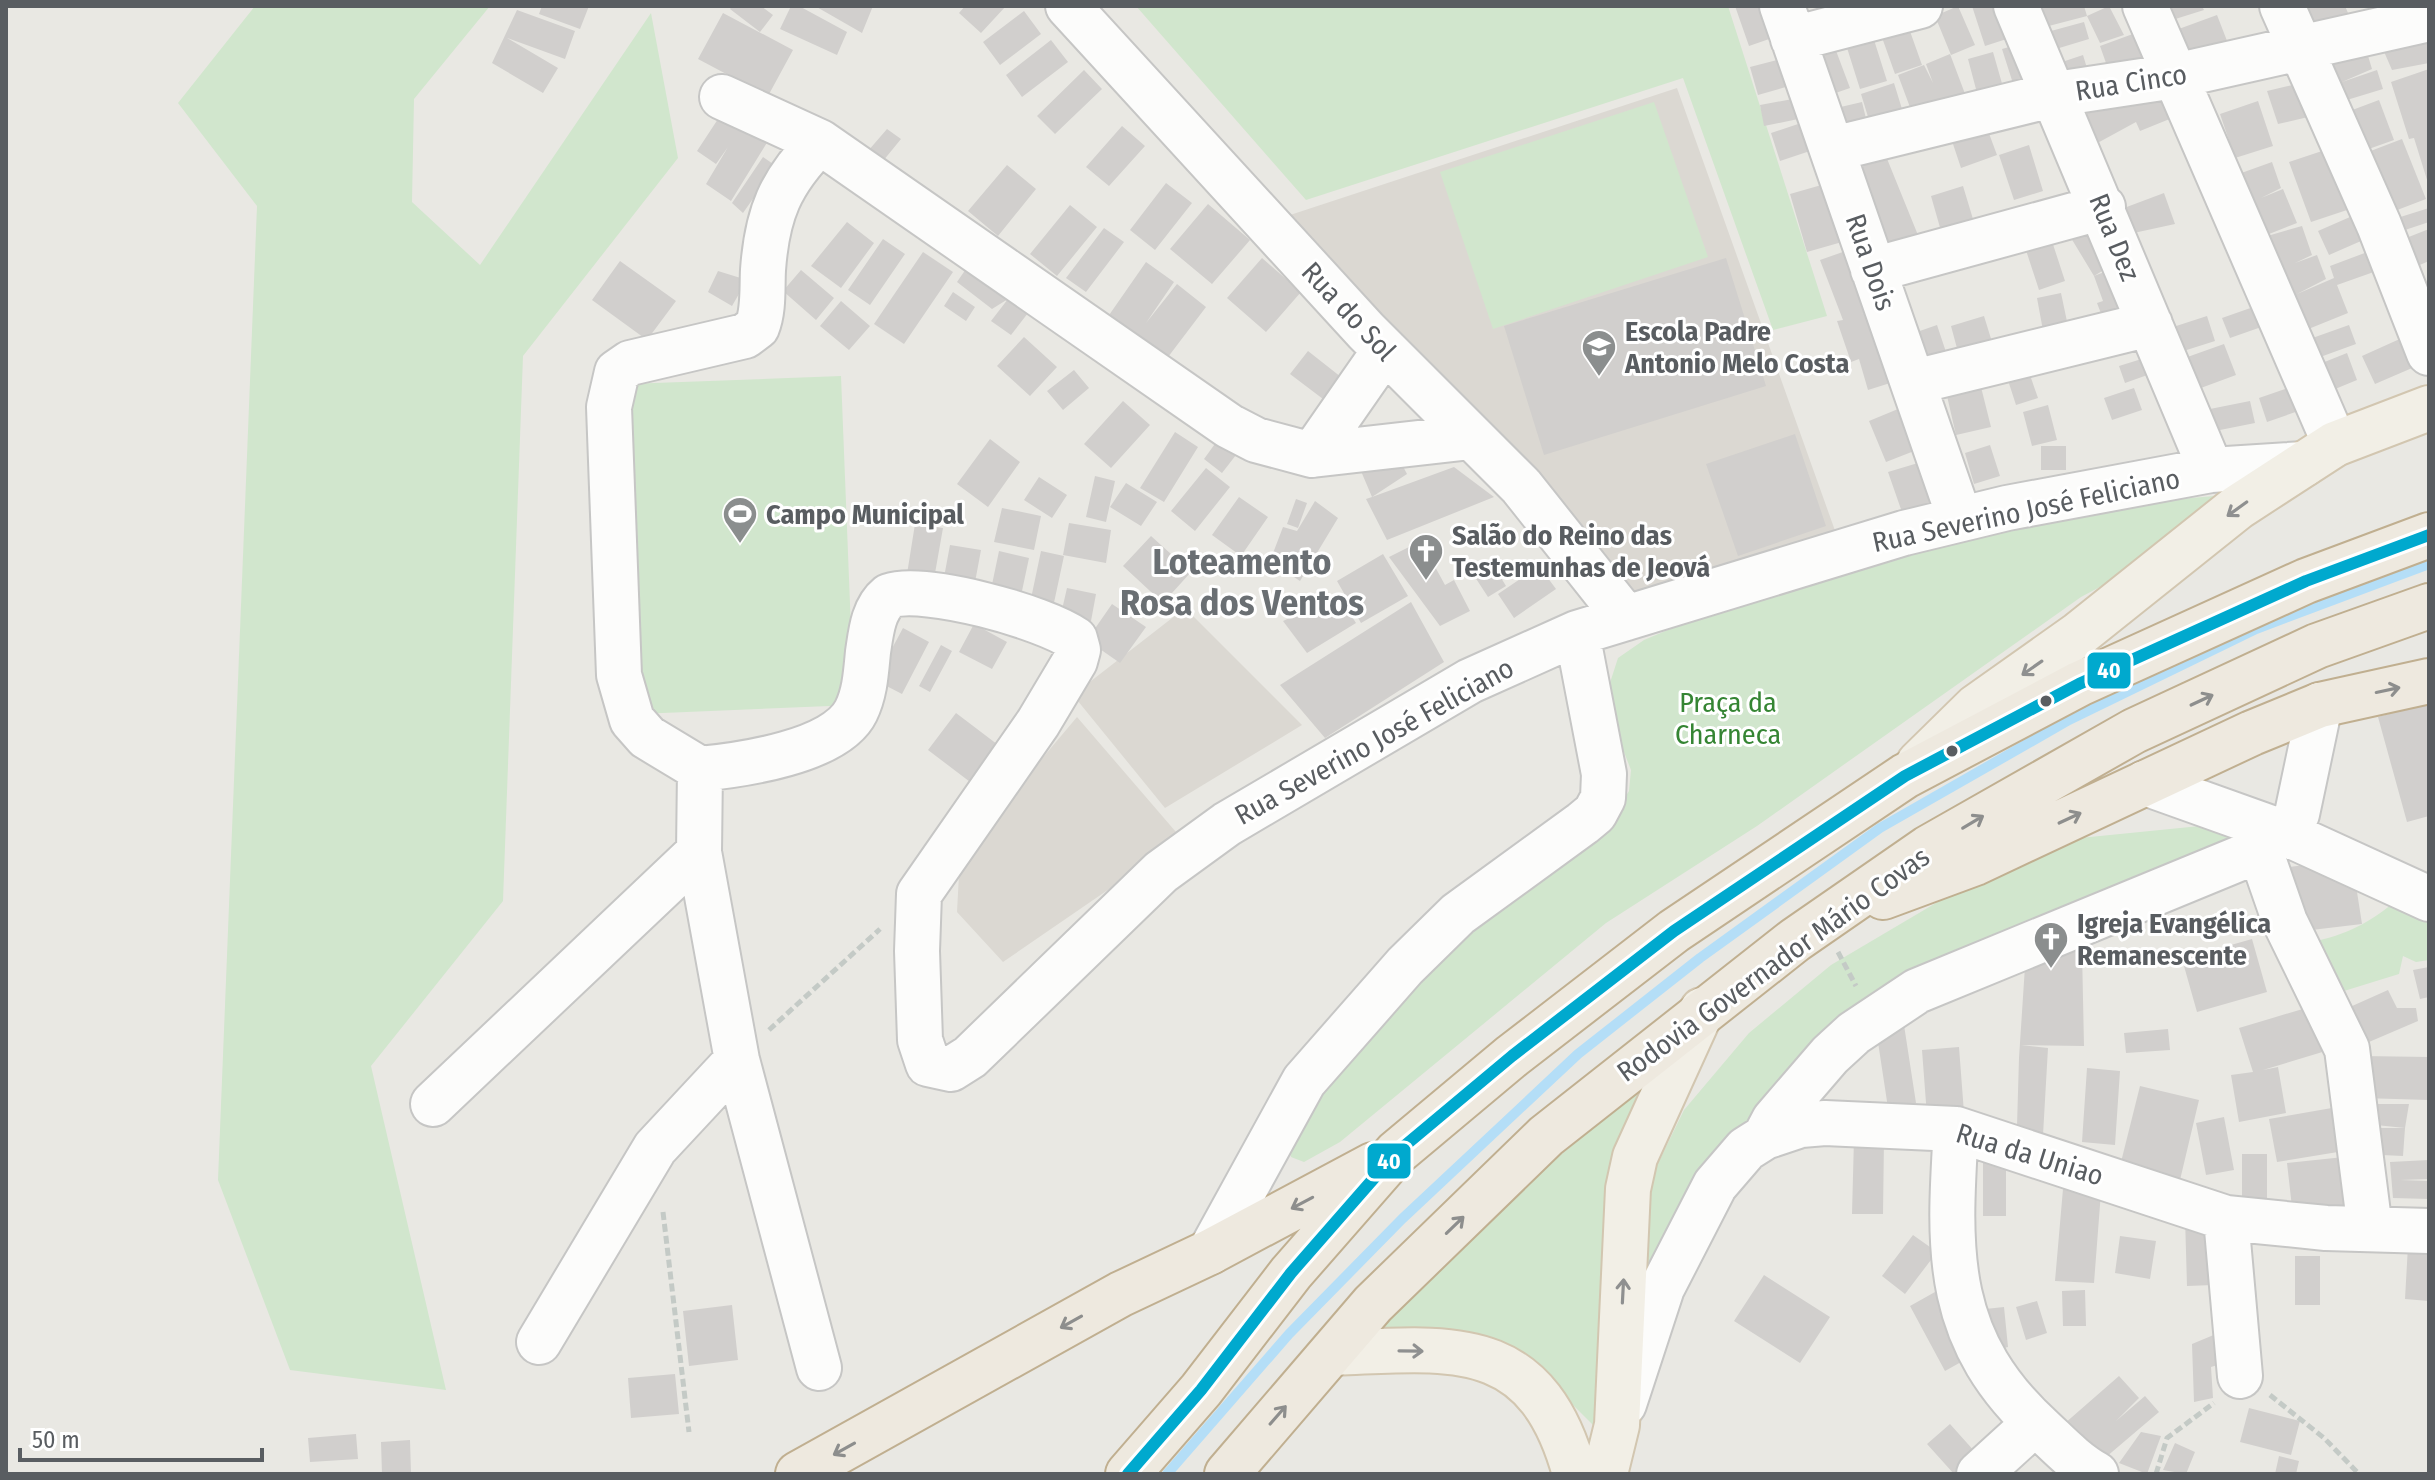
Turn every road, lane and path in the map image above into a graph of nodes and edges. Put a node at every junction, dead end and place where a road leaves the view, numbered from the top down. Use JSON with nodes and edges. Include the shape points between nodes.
{"nodes":[{"id":1,"x":1068,"y":6,"type":"edge"},
{"id":2,"x":1920,"y":6,"type":"edge"},
{"id":3,"x":2016,"y":6,"type":"edge"},
{"id":4,"x":2145,"y":6,"type":"edge"},
{"id":5,"x":2282,"y":6,"type":"edge"},
{"id":6,"x":2425,"y":19,"type":"edge"},
{"id":7,"x":1788,"y":23,"type":"edge"},
{"id":8,"x":2301,"y":49,"type":"junction"},
{"id":9,"x":2175,"y":76,"type":"junction"},
{"id":10,"x":2056,"y":94,"type":"junction"},
{"id":11,"x":722,"y":97,"type":"dead end"},
{"id":12,"x":820,"y":142,"type":"junction"},
{"id":13,"x":1833,"y":149,"type":"junction"},
{"id":14,"x":2103,"y":207,"type":"junction"},
{"id":15,"x":1873,"y":270,"type":"junction"},
{"id":16,"x":2150,"y":324,"type":"junction"},
{"id":17,"x":1385,"y":350,"type":"junction"},
{"id":18,"x":2429,"y":353,"type":"edge"},
{"id":19,"x":1914,"y":382,"type":"junction"},
{"id":20,"x":2429,"y":408,"type":"edge"},
{"id":21,"x":1471,"y":437,"type":"junction"},
{"id":22,"x":2320,"y":454,"type":"junction"},
{"id":23,"x":1312,"y":455,"type":"junction"},
{"id":24,"x":2211,"y":470,"type":"junction"},
{"id":25,"x":1960,"y":519,"type":"junction"},
{"id":26,"x":2429,"y":535,"type":"edge"},
{"id":27,"x":2429,"y":606,"type":"edge"},
{"id":28,"x":1626,"y":618,"type":"junction"},
{"id":29,"x":1577,"y":633,"type":"junction"},
{"id":30,"x":2429,"y":681,"type":"edge"},
{"id":31,"x":2320,"y":705,"type":"junction"},
{"id":32,"x":700,"y":769,"type":"junction"},
{"id":33,"x":1905,"y":776,"type":"junction"},
{"id":34,"x":2145,"y":783,"type":"junction"},
{"id":35,"x":2273,"y":842,"type":"junction"},
{"id":36,"x":699,"y":852,"type":"junction"},
{"id":37,"x":919,"y":894,"type":"junction"},
{"id":38,"x":2429,"y":899,"type":"edge"},
{"id":39,"x":1842,"y":909,"type":"junction"},
{"id":40,"x":1702,"y":1010,"type":"junction"},
{"id":41,"x":737,"y":1060,"type":"junction"},
{"id":42,"x":433,"y":1104,"type":"dead end"},
{"id":43,"x":1956,"y":1129,"type":"junction"},
{"id":44,"x":1765,"y":1137,"type":"junction"},
{"id":45,"x":1396,"y":1153,"type":"junction"},
{"id":46,"x":662,"y":1210,"type":"dead end"},
{"id":47,"x":2226,"y":1218,"type":"junction"},
{"id":48,"x":2370,"y":1229,"type":"junction"},
{"id":49,"x":2429,"y":1231,"type":"edge"},
{"id":50,"x":1210,"y":1252,"type":"junction"},
{"id":51,"x":539,"y":1342,"type":"dead end"},
{"id":52,"x":1333,"y":1353,"type":"junction"},
{"id":53,"x":819,"y":1368,"type":"dead end"},
{"id":54,"x":2240,"y":1376,"type":"junction"},
{"id":55,"x":2035,"y":1423,"type":"junction"},
{"id":56,"x":1617,"y":1425,"type":"junction"},
{"id":57,"x":689,"y":1432,"type":"dead end"},
{"id":58,"x":798,"y":1474,"type":"edge"},
{"id":59,"x":1128,"y":1474,"type":"edge"},
{"id":60,"x":1227,"y":1474,"type":"edge"},
{"id":61,"x":1575,"y":1474,"type":"edge"},
{"id":62,"x":1605,"y":1474,"type":"edge"},
{"id":63,"x":1979,"y":1474,"type":"edge"},
{"id":64,"x":2096,"y":1474,"type":"edge"},
{"id":65,"x":2156,"y":1474,"type":"edge"},
{"id":66,"x":2359,"y":1474,"type":"edge"}],
"edges":[{"from":1,"to":17,"type":"street","name":"Rua do Sol"},
{"from":2,"to":7,"type":"street"},
{"from":3,"to":10,"type":"street","name":"Rua Dez"},
{"from":4,"to":9,"type":"street"},
{"from":5,"to":8,"type":"street"},
{"from":6,"to":8,"type":"street","name":"Rua Cinco"},
{"from":7,"to":13,"type":"street","name":"Rua Dois"},
{"from":8,"to":9,"type":"street","name":"Rua Cinco"},
{"from":8,"to":18,"type":"street"},
{"from":9,"to":10,"type":"street","name":"Rua Cinco"},
{"from":9,"to":22,"type":"street"},
{"from":10,"to":13,"type":"street","name":"Rua Cinco"},
{"from":10,"to":14,"type":"street","name":"Rua Dez"},
{"from":11,"to":12,"type":"street"},
{"from":12,"to":23,"type":"street","via":[[1229,426],[1256,440]]},
{"from":12,"to":32,"type":"street","via":[[794,168],[776,200],[765,241],[757,327],[745,336],[630,363],[617,372],[612,385],[619,675],[632,720],[682,761]]},
{"from":13,"to":15,"type":"street","name":"Rua Dois"},
{"from":14,"to":15,"type":"street"},
{"from":14,"to":16,"type":"street","name":"Rua Dez"},
{"from":15,"to":19,"type":"street","name":"Rua Dois"},
{"from":16,"to":19,"type":"street"},
{"from":16,"to":24,"type":"street","name":"Rua Dez"},
{"from":17,"to":21,"type":"street","name":"Rua do Sol"},
{"from":17,"to":23,"type":"street"},
{"from":19,"to":25,"type":"street","name":"Rua Dois"},
{"from":20,"to":22,"type":"main road"},
{"from":21,"to":23,"type":"street"},
{"from":21,"to":28,"type":"street","name":"Rua do Sol","via":[[1521,486]]},
{"from":22,"to":24,"type":"street","name":"Rua Severino José Feliciano"},
{"from":22,"to":33,"type":"main road","one_way":true,"via":[[2238,507],[2079,634],[1976,707]]},
{"from":24,"to":25,"type":"street","name":"Rua Severino José Feliciano"},
{"from":25,"to":28,"type":"street","name":"Rua Severino José Feliciano"},
{"from":26,"to":33,"type":"highway","via":[[2306,581],[2079,684]]},
{"from":39,"to":27,"type":"highway","name":"Rodovia Governador Mário Covas","one_way":true,"via":[[1928,848],[2134,731],[2317,646]]},
{"from":28,"to":29,"type":"street","name":"Rua Severino José Feliciano"},
{"from":29,"to":37,"type":"street","name":"Rua Severino José Feliciano","via":[[1470,681],[1227,824],[1161,872],[970,1057],[943,1070],[928,1064],[920,1040]]},
{"from":29,"to":50,"type":"street","via":[[1604,774],[1599,806],[1458,914],[1344,1035],[1304,1081]]},
{"from":31,"to":30,"type":"highway","one_way":true},
{"from":31,"to":34,"type":"highway"},
{"from":31,"to":35,"type":"street","via":[[2302,801]]},
{"from":32,"to":36,"type":"street"},
{"from":32,"to":37,"type":"street","via":[[762,762],[820,740],[851,720],[864,686],[877,610],[889,596],[913,593],[1046,621],[1075,639],[1075,661]]},
{"from":33,"to":45,"type":"highway","via":[[1674,931]]},
{"from":34,"to":35,"type":"street"},
{"from":39,"to":34,"type":"highway","one_way":true,"via":[[1914,888]]},
{"from":35,"to":38,"type":"street"},
{"from":35,"to":44,"type":"street","via":[[1917,991],[1854,1033],[1784,1108]]},
{"from":35,"to":48,"type":"street","via":[[2285,922],[2347,1049]]},
{"from":36,"to":41,"type":"street"},
{"from":36,"to":42,"type":"street"},
{"from":37,"to":41,"type":"path"},
{"from":39,"to":40,"type":"highway","name":"Rodovia Governador Mário Covas"},
{"from":52,"to":40,"type":"highway","name":"Rodovia Governador Mário Covas","one_way":true,"via":[[1373,1304],[1546,1136]]},
{"from":56,"to":40,"type":"main road","one_way":true,"via":[[1628,1189],[1635,1157]]},
{"from":41,"to":51,"type":"street","via":[[655,1148]]},
{"from":41,"to":53,"type":"street"},
{"from":43,"to":44,"type":"street","name":"Rua da Uniao","via":[[1825,1123]]},
{"from":43,"to":47,"type":"street","name":"Rua da Uniao"},
{"from":43,"to":55,"type":"street","via":[[1951,1219],[1954,1271],[1967,1327],[2000,1386]]},
{"from":44,"to":56,"type":"street","name":"Rua da Uniao","via":[[1737,1155],[1715,1185],[1662,1288]]},
{"from":45,"to":50,"type":"highway","one_way":true},
{"from":45,"to":59,"type":"highway"},
{"from":46,"to":57,"type":"path"},
{"from":47,"to":48,"type":"street","name":"Rua da Uniao"},
{"from":47,"to":54,"type":"street"},
{"from":48,"to":49,"type":"street","name":"Rua da Uniao"},
{"from":50,"to":58,"type":"highway","one_way":true,"via":[[1121,1294]]},
{"from":60,"to":52,"type":"highway","name":"Rodovia Governador Mário Covas","one_way":true},
{"from":52,"to":61,"type":"main road","one_way":true,"via":[[1449,1351],[1486,1359],[1524,1380],[1544,1399]]},
{"from":54,"to":65,"type":"path","via":[[2230,1391],[2167,1438]]},
{"from":54,"to":66,"type":"path","via":[[2287,1406]]},
{"from":55,"to":63,"type":"street"},
{"from":55,"to":64,"type":"street"},
{"from":56,"to":62,"type":"main road"}]}
